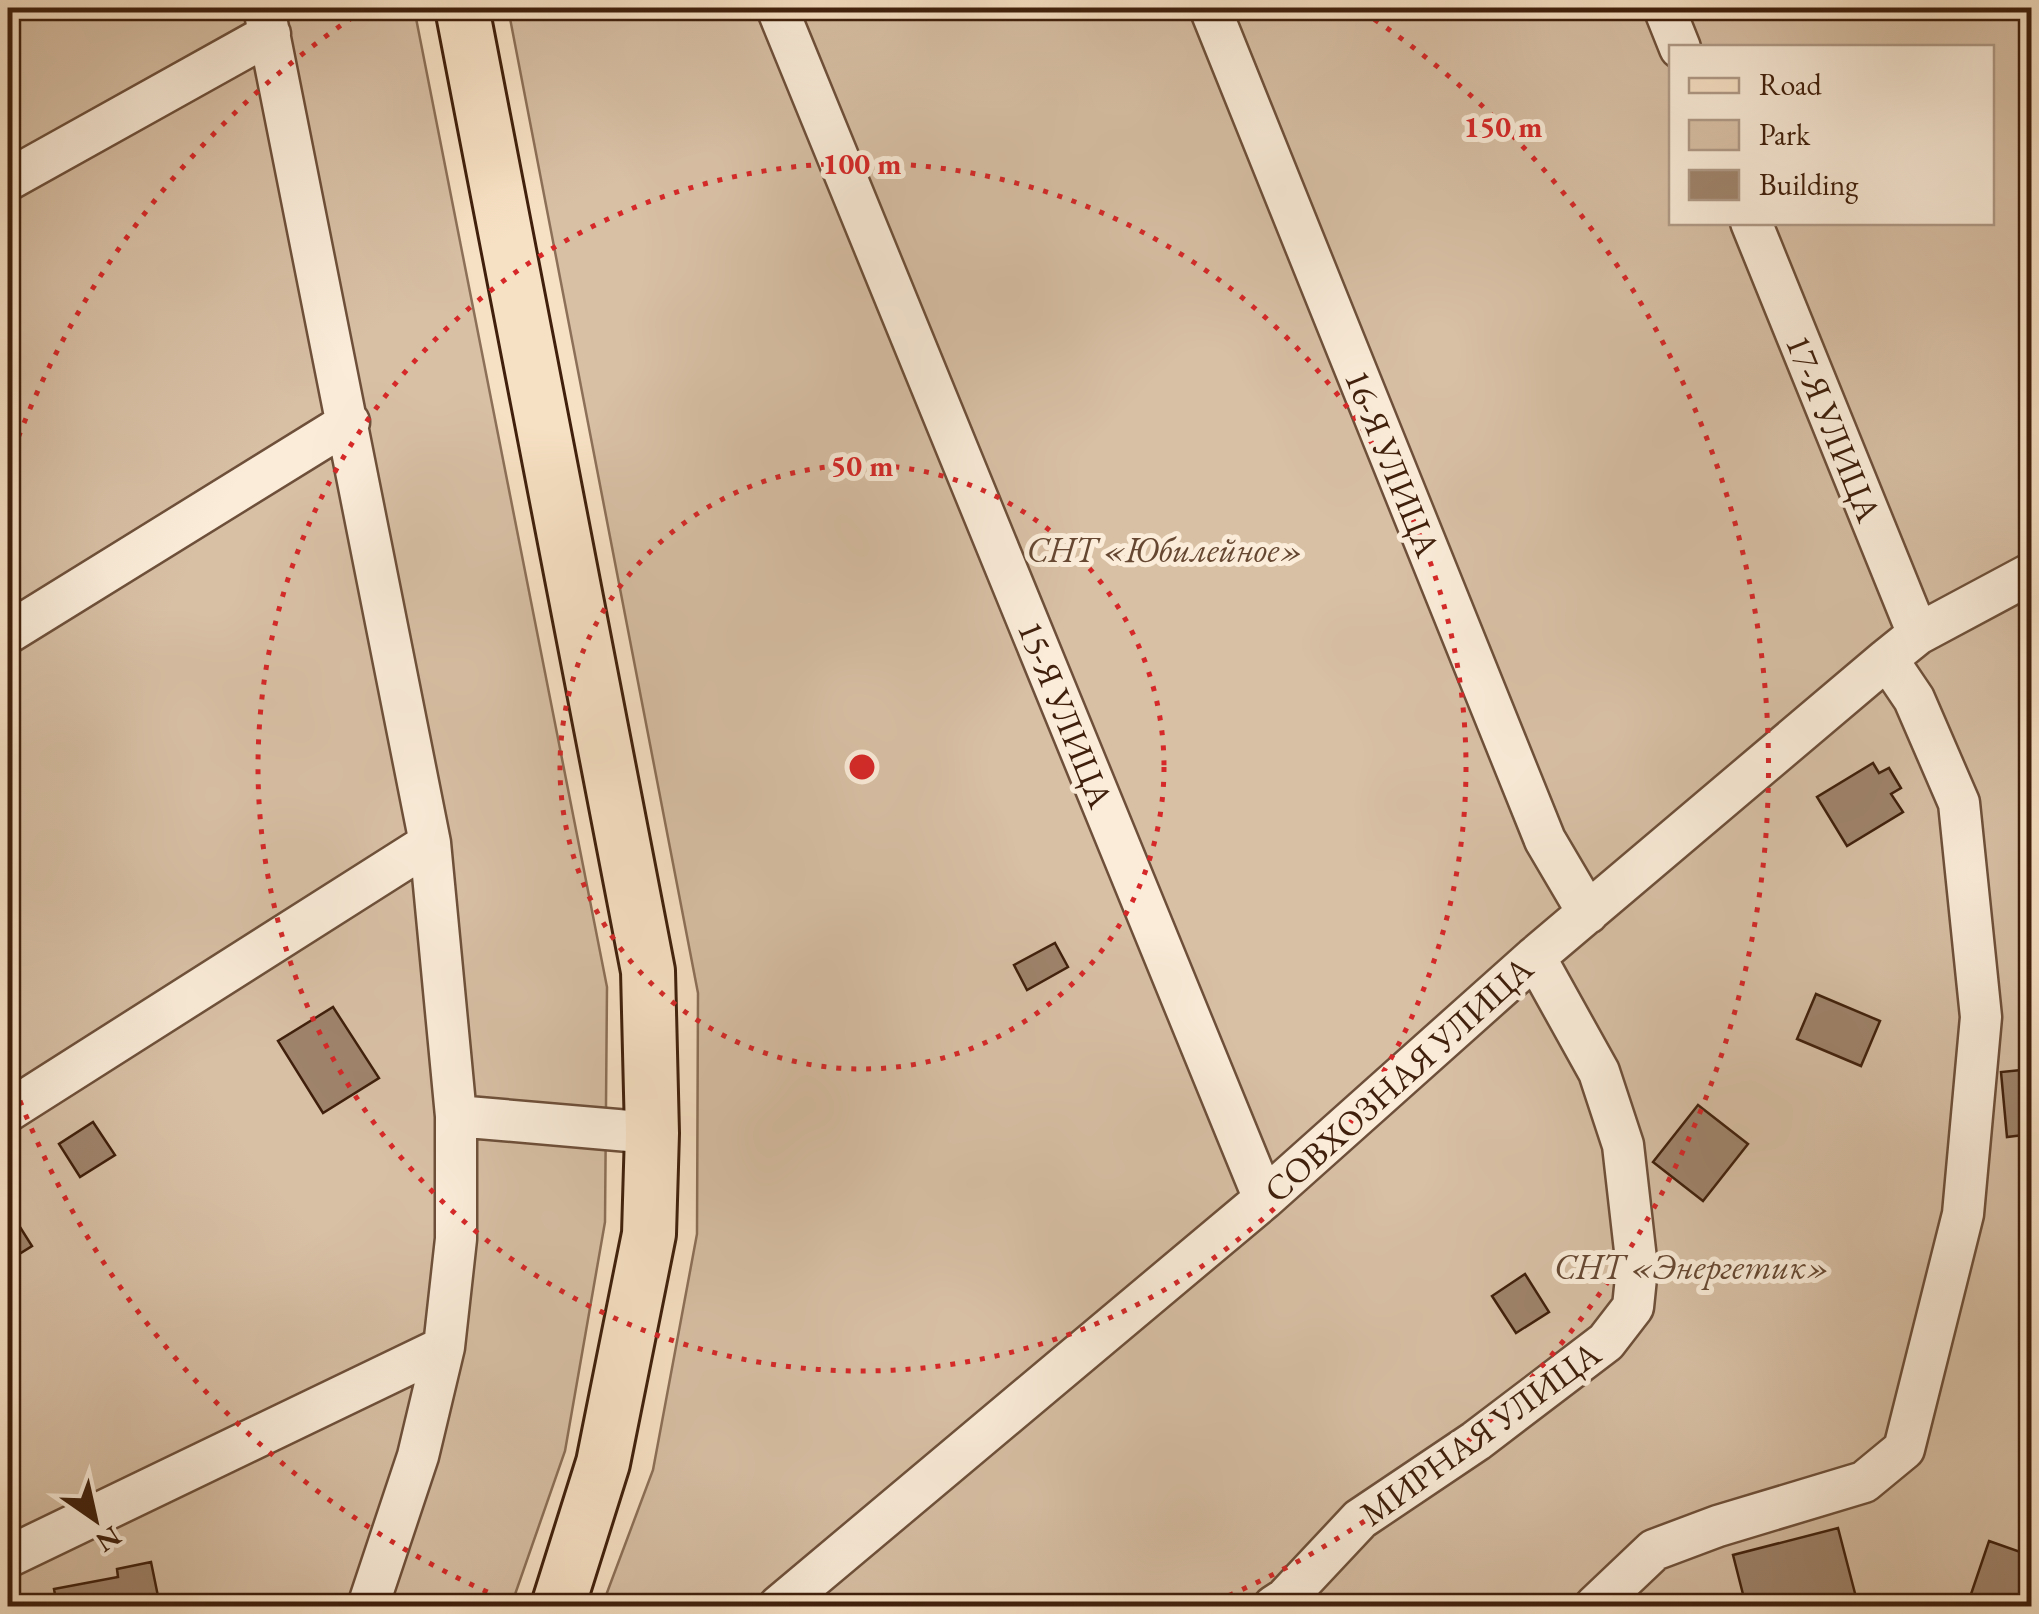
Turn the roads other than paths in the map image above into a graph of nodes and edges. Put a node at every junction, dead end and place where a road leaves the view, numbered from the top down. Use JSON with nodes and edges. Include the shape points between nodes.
{"nodes":[{"id":1,"x":462,"y":8,"type":"edge"},
{"id":2,"x":777,"y":8,"type":"edge"},
{"id":3,"x":1210,"y":8,"type":"edge"},
{"id":4,"x":1664,"y":8,"type":"edge"},
{"id":5,"x":267,"y":21,"type":"edge"},
{"id":6,"x":1679,"y":45,"type":"edge"},
{"id":7,"x":8,"y":180,"type":"edge"},
{"id":8,"x":1752,"y":225,"type":"edge"},
{"id":9,"x":349,"y":422,"type":"junction"},
{"id":10,"x":2032,"y":573,"type":"edge"},
{"id":11,"x":8,"y":632,"type":"edge"},
{"id":12,"x":1902,"y":646,"type":"junction"},
{"id":13,"x":430,"y":842,"type":"junction"},
{"id":14,"x":1588,"y":913,"type":"junction"},
{"id":15,"x":1535,"y":957,"type":"junction"},
{"id":16,"x":8,"y":1111,"type":"edge"},
{"id":17,"x":456,"y":1116,"type":"junction"},
{"id":18,"x":652,"y":1133,"type":"junction"},
{"id":19,"x":1264,"y":1198,"type":"junction"},
{"id":20,"x":444,"y":1347,"type":"junction"},
{"id":21,"x":8,"y":1557,"type":"edge"},
{"id":22,"x":368,"y":1606,"type":"edge"},
{"id":23,"x":558,"y":1606,"type":"edge"},
{"id":24,"x":779,"y":1606,"type":"edge"},
{"id":25,"x":1274,"y":1606,"type":"edge"},
{"id":26,"x":1595,"y":1606,"type":"edge"}],
"edges":[{"from":1,"to":18,"type":"main road","via":[[648,971]]},
{"from":2,"to":19,"type":"street","name":"15-Я УЛИЦА"},
{"from":3,"to":14,"type":"street","name":"16-Я УЛИЦА","via":[[1545,840]]},
{"from":4,"to":6,"type":"street"},
{"from":5,"to":7,"type":"street"},
{"from":5,"to":9,"type":"street"},
{"from":8,"to":12,"type":"street","name":"17-Я УЛИЦА"},
{"from":9,"to":11,"type":"street"},
{"from":9,"to":13,"type":"street"},
{"from":10,"to":12,"type":"street","name":"СОВХОЗНАЯ УЛИЦА"},
{"from":12,"to":14,"type":"street","name":"СОВХОЗНАЯ УЛИЦА"},
{"from":12,"to":26,"type":"street","name":"17-Я УЛИЦА","via":[[1914,699],[1959,804],[1981,1017],[1963,1214],[1904,1449],[1864,1482],[1654,1550]]},
{"from":13,"to":16,"type":"street"},
{"from":13,"to":17,"type":"street"},
{"from":14,"to":15,"type":"street","name":"СОВХОЗНАЯ УЛИЦА"},
{"from":15,"to":19,"type":"street","name":"СОВХОЗНАЯ УЛИЦА"},
{"from":15,"to":25,"type":"street","name":"МИРНАЯ УЛИЦА","via":[[1599,1072],[1622,1146],[1637,1268],[1633,1307],[1606,1342],[1360,1519]]},
{"from":17,"to":18,"type":"street"},
{"from":17,"to":20,"type":"street","via":[[456,1238]]},
{"from":18,"to":23,"type":"main road","via":[[642,1272],[603,1463]]},
{"from":19,"to":24,"type":"street","name":"СОВХОЗНАЯ УЛИЦА"},
{"from":20,"to":21,"type":"street"},
{"from":20,"to":22,"type":"street","via":[[418,1456]]}]}
